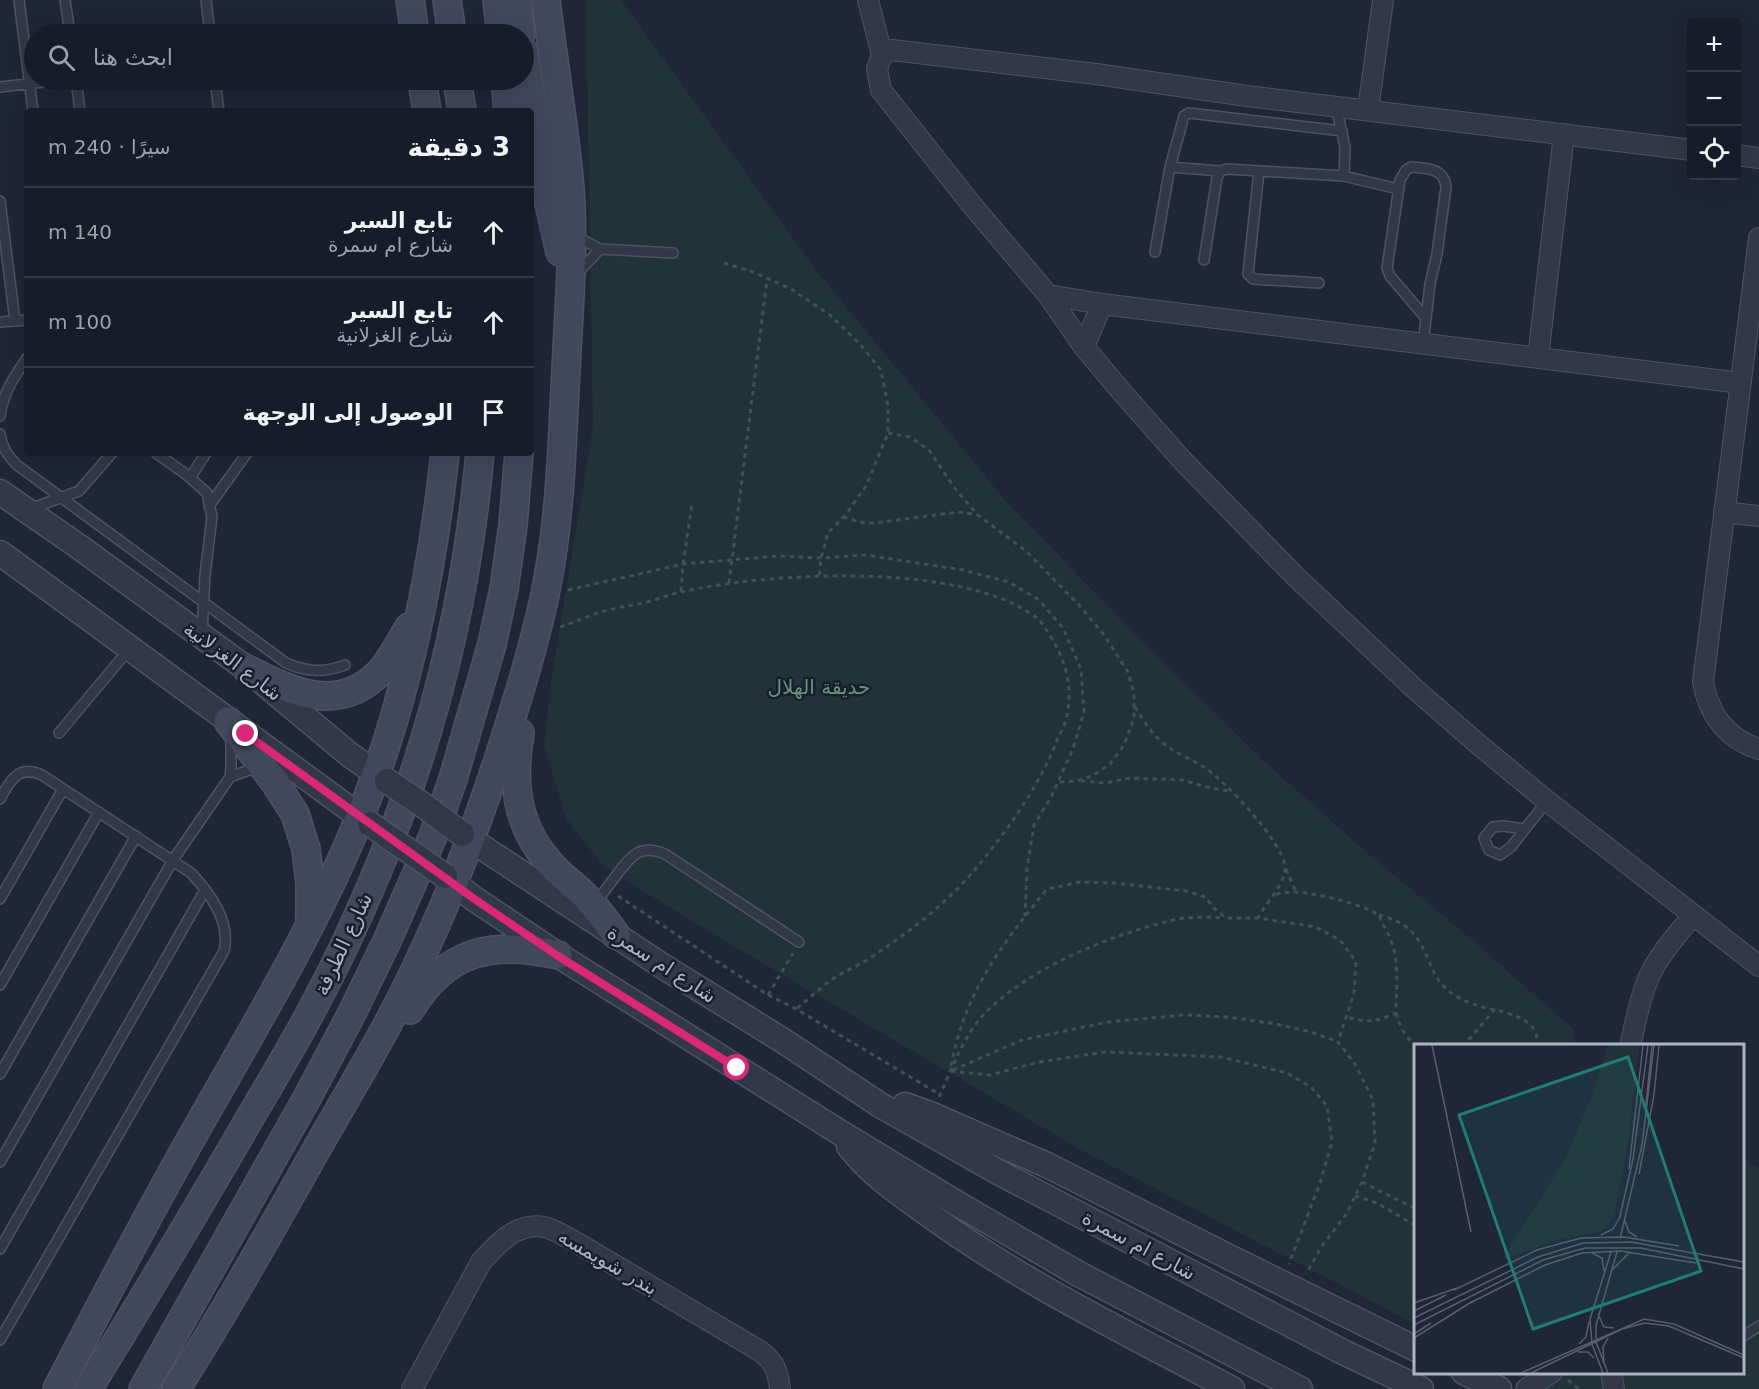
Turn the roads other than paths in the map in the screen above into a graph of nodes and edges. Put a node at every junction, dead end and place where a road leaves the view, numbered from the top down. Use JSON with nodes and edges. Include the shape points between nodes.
{"nodes":[{"id":1,"x":19,"y":0,"type":"edge"},
{"id":2,"x":65,"y":0,"type":"edge"},
{"id":3,"x":206,"y":0,"type":"edge"},
{"id":4,"x":410,"y":0,"type":"edge"},
{"id":5,"x":447,"y":0,"type":"edge"},
{"id":6,"x":497,"y":0,"type":"edge"},
{"id":7,"x":515,"y":0,"type":"edge"},
{"id":8,"x":546,"y":0,"type":"edge"},
{"id":9,"x":867,"y":0,"type":"edge"},
{"id":10,"x":1383,"y":0,"type":"edge"},
{"id":11,"x":69,"y":24,"type":"edge"},
{"id":12,"x":209,"y":24,"type":"edge"},
{"id":13,"x":414,"y":24,"type":"edge"},
{"id":14,"x":451,"y":24,"type":"edge"},
{"id":15,"x":500,"y":24,"type":"edge"},
{"id":16,"x":519,"y":24,"type":"edge"},
{"id":17,"x":24,"y":38,"type":"edge"},
{"id":18,"x":882,"y":55,"type":"junction"},
{"id":19,"x":24,"y":84,"type":"edge"},
{"id":20,"x":0,"y":87,"type":"edge"},
{"id":21,"x":31,"y":90,"type":"edge"},
{"id":22,"x":77,"y":90,"type":"edge"},
{"id":23,"x":216,"y":90,"type":"edge"},
{"id":24,"x":424,"y":90,"type":"edge"},
{"id":25,"x":459,"y":90,"type":"edge"},
{"id":26,"x":506,"y":90,"type":"edge"},
{"id":27,"x":530,"y":90,"type":"edge"},
{"id":28,"x":1336,"y":106,"type":"junction"},
{"id":29,"x":33,"y":108,"type":"edge"},
{"id":30,"x":80,"y":108,"type":"edge"},
{"id":31,"x":219,"y":108,"type":"edge"},
{"id":32,"x":427,"y":108,"type":"edge"},
{"id":33,"x":462,"y":108,"type":"edge"},
{"id":34,"x":508,"y":108,"type":"edge"},
{"id":35,"x":533,"y":108,"type":"edge"},
{"id":36,"x":1368,"y":110,"type":"junction"},
{"id":37,"x":534,"y":115,"type":"edge"},
{"id":38,"x":1342,"y":131,"type":"junction"},
{"id":39,"x":1564,"y":134,"type":"junction"},
{"id":40,"x":1687,"y":149,"type":"edge"},
{"id":41,"x":1741,"y":156,"type":"edge"},
{"id":42,"x":1759,"y":158,"type":"edge"},
{"id":43,"x":1170,"y":167,"type":"junction"},
{"id":44,"x":1220,"y":171,"type":"junction"},
{"id":45,"x":1259,"y":171,"type":"junction"},
{"id":46,"x":1344,"y":176,"type":"junction"},
{"id":47,"x":1398,"y":189,"type":"junction"},
{"id":48,"x":0,"y":201,"type":"edge"},
{"id":49,"x":572,"y":230,"type":"junction"},
{"id":50,"x":1759,"y":238,"type":"edge"},
{"id":51,"x":600,"y":249,"type":"junction"},
{"id":52,"x":1155,"y":252,"type":"dead end"},
{"id":53,"x":673,"y":253,"type":"dead end"},
{"id":54,"x":1204,"y":260,"type":"dead end"},
{"id":55,"x":1318,"y":284,"type":"dead end"},
{"id":56,"x":570,"y":288,"type":"junction"},
{"id":57,"x":1048,"y":295,"type":"junction"},
{"id":58,"x":1102,"y":304,"type":"junction"},
{"id":59,"x":1425,"y":317,"type":"junction"},
{"id":60,"x":24,"y":320,"type":"edge"},
{"id":61,"x":15,"y":321,"type":"junction"},
{"id":62,"x":0,"y":322,"type":"edge"},
{"id":63,"x":1423,"y":344,"type":"junction"},
{"id":64,"x":1084,"y":347,"type":"junction"},
{"id":65,"x":1538,"y":358,"type":"junction"},
{"id":66,"x":24,"y":362,"type":"edge"},
{"id":67,"x":1741,"y":383,"type":"junction"},
{"id":68,"x":0,"y":416,"type":"edge"},
{"id":69,"x":0,"y":434,"type":"edge"},
{"id":70,"x":109,"y":456,"type":"edge"},
{"id":71,"x":160,"y":456,"type":"edge"},
{"id":72,"x":204,"y":456,"type":"edge"},
{"id":73,"x":245,"y":456,"type":"edge"},
{"id":74,"x":446,"y":456,"type":"edge"},
{"id":75,"x":480,"y":456,"type":"edge"},
{"id":76,"x":519,"y":456,"type":"edge"},
{"id":77,"x":190,"y":478,"type":"junction"},
{"id":78,"x":0,"y":492,"type":"edge"},
{"id":79,"x":62,"y":498,"type":"junction"},
{"id":80,"x":209,"y":506,"type":"junction"},
{"id":81,"x":27,"y":510,"type":"junction"},
{"id":82,"x":1724,"y":512,"type":"junction"},
{"id":83,"x":1759,"y":516,"type":"edge"},
{"id":84,"x":0,"y":553,"type":"edge"},
{"id":85,"x":203,"y":602,"type":"junction"},
{"id":86,"x":421,"y":606,"type":"junction"},
{"id":87,"x":202,"y":636,"type":"junction"},
{"id":88,"x":130,"y":648,"type":"junction"},
{"id":89,"x":345,"y":665,"type":"dead end"},
{"id":90,"x":248,"y":669,"type":"junction"},
{"id":91,"x":521,"y":687,"type":"junction"},
{"id":92,"x":228,"y":721,"type":"junction"},
{"id":93,"x":58,"y":733,"type":"dead end"},
{"id":94,"x":1759,"y":749,"type":"edge"},
{"id":95,"x":264,"y":769,"type":"junction"},
{"id":96,"x":230,"y":777,"type":"junction"},
{"id":97,"x":381,"y":777,"type":"junction"},
{"id":98,"x":63,"y":789,"type":"junction"},
{"id":99,"x":0,"y":799,"type":"edge"},
{"id":100,"x":1548,"y":801,"type":"junction"},
{"id":101,"x":99,"y":812,"type":"junction"},
{"id":102,"x":365,"y":820,"type":"junction"},
{"id":103,"x":1525,"y":829,"type":"dead end"},
{"id":104,"x":136,"y":836,"type":"junction"},
{"id":105,"x":466,"y":836,"type":"junction"},
{"id":106,"x":173,"y":860,"type":"junction"},
{"id":107,"x":449,"y":880,"type":"junction"},
{"id":108,"x":205,"y":890,"type":"junction"},
{"id":109,"x":600,"y":896,"type":"junction"},
{"id":110,"x":0,"y":899,"type":"edge"},
{"id":111,"x":1693,"y":915,"type":"junction"},
{"id":112,"x":310,"y":926,"type":"junction"},
{"id":113,"x":616,"y":935,"type":"junction"},
{"id":114,"x":799,"y":942,"type":"road end"},
{"id":115,"x":558,"y":956,"type":"junction"},
{"id":116,"x":1759,"y":966,"type":"edge"},
{"id":117,"x":0,"y":986,"type":"edge"},
{"id":118,"x":1630,"y":1044,"type":"edge"},
{"id":119,"x":368,"y":1058,"type":"junction"},
{"id":120,"x":0,"y":1074,"type":"edge"},
{"id":121,"x":862,"y":1093,"type":"junction"},
{"id":122,"x":836,"y":1130,"type":"junction"},
{"id":123,"x":0,"y":1162,"type":"edge"},
{"id":124,"x":0,"y":1249,"type":"edge"},
{"id":125,"x":1759,"y":1326,"type":"edge"},
{"id":126,"x":1744,"y":1336,"type":"edge"},
{"id":127,"x":0,"y":1340,"type":"edge"},
{"id":128,"x":1414,"y":1348,"type":"edge"},
{"id":129,"x":1468,"y":1374,"type":"edge"},
{"id":130,"x":1549,"y":1374,"type":"edge"},
{"id":131,"x":1611,"y":1374,"type":"edge"},
{"id":132,"x":57,"y":1389,"type":"edge"},
{"id":133,"x":88,"y":1389,"type":"edge"},
{"id":134,"x":143,"y":1389,"type":"edge"},
{"id":135,"x":176,"y":1389,"type":"edge"},
{"id":136,"x":412,"y":1389,"type":"edge"},
{"id":137,"x":780,"y":1389,"type":"edge"},
{"id":138,"x":1232,"y":1389,"type":"edge"},
{"id":139,"x":1300,"y":1389,"type":"edge"},
{"id":140,"x":1421,"y":1389,"type":"edge"},
{"id":141,"x":1499,"y":1389,"type":"edge"},
{"id":142,"x":1526,"y":1389,"type":"edge"},
{"id":143,"x":1614,"y":1389,"type":"edge"}],
"edges":[{"from":1,"to":17,"type":"lane"},
{"from":2,"to":11,"type":"lane"},
{"from":3,"to":12,"type":"lane"},
{"from":4,"to":13,"type":"main road"},
{"from":5,"to":14,"type":"main road"},
{"from":6,"to":15,"type":"main road"},
{"from":7,"to":16,"type":"main road"},
{"from":8,"to":49,"type":"main road"},
{"from":9,"to":18,"type":"street"},
{"from":10,"to":36,"type":"street"},
{"from":18,"to":28,"type":"street","via":[[892,50]]},
{"from":18,"to":57,"type":"street","via":[[877,69],[881,90]]},
{"from":19,"to":20,"type":"lane"},
{"from":21,"to":29,"type":"lane"},
{"from":22,"to":30,"type":"lane"},
{"from":23,"to":31,"type":"lane"},
{"from":24,"to":32,"type":"main road"},
{"from":25,"to":33,"type":"main road"},
{"from":26,"to":34,"type":"main road"},
{"from":27,"to":35,"type":"main road"},
{"from":28,"to":36,"type":"street"},
{"from":28,"to":38,"type":"lane"},
{"from":36,"to":39,"type":"street"},
{"from":37,"to":56,"type":"main road","via":[[545,185]]},
{"from":38,"to":43,"type":"lane","via":[[1189,113],[1184,116]]},
{"from":38,"to":46,"type":"lane"},
{"from":39,"to":40,"type":"street"},
{"from":39,"to":65,"type":"street"},
{"from":41,"to":42,"type":"street"},
{"from":43,"to":44,"type":"lane"},
{"from":43,"to":52,"type":"lane"},
{"from":44,"to":45,"type":"lane"},
{"from":44,"to":54,"type":"lane"},
{"from":45,"to":46,"type":"lane"},
{"from":45,"to":55,"type":"lane","via":[[1248,274],[1253,279]]},
{"from":46,"to":47,"type":"lane"},
{"from":47,"to":59,"type":"lane","via":[[1387,268]]},
{"from":47,"to":59,"type":"lane","via":[[1411,167],[1437,171],[1445,180]]},
{"from":48,"to":61,"type":"lane"},
{"from":49,"to":51,"type":"lane"},
{"from":49,"to":56,"type":"main road"},
{"from":50,"to":67,"type":"street"},
{"from":51,"to":53,"type":"lane"},
{"from":51,"to":56,"type":"lane"},
{"from":56,"to":91,"type":"main road","via":[[558,502],[548,583]]},
{"from":57,"to":58,"type":"street"},
{"from":57,"to":64,"type":"street"},
{"from":58,"to":63,"type":"street"},
{"from":58,"to":64,"type":"street"},
{"from":59,"to":63,"type":"lane"},
{"from":60,"to":61,"type":"lane"},
{"from":61,"to":62,"type":"lane"},
{"from":63,"to":65,"type":"street"},
{"from":64,"to":100,"type":"street","via":[[1182,460],[1296,577],[1416,690]]},
{"from":65,"to":67,"type":"street"},
{"from":66,"to":68,"type":"lane","via":[[5,393]]},
{"from":67,"to":82,"type":"street"},
{"from":69,"to":79,"type":"lane","via":[[8,456]]},
{"from":70,"to":79,"type":"lane","via":[[79,491]]},
{"from":71,"to":77,"type":"lane"},
{"from":72,"to":77,"type":"lane"},
{"from":73,"to":80,"type":"lane"},
{"from":74,"to":86,"type":"main road"},
{"from":75,"to":133,"type":"main road","name":"شارع الطرفة","via":[[462,587],[450,641],[417,763],[377,871],[318,999],[169,1258]]},
{"from":76,"to":134,"type":"main road","name":"شارع الطرفة","via":[[513,525],[492,644],[433,836],[351,1015]]},
{"from":77,"to":80,"type":"lane","via":[[207,493]]},
{"from":78,"to":81,"type":"street","name":"شارع الغزلانية"},
{"from":79,"to":81,"type":"lane"},
{"from":79,"to":85,"type":"lane"},
{"from":80,"to":85,"type":"lane","via":[[212,517]]},
{"from":81,"to":87,"type":"street","name":"شارع الغزلانية"},
{"from":82,"to":83,"type":"street"},
{"from":82,"to":94,"type":"street","via":[[1703,682],[1710,708],[1725,729]]},
{"from":84,"to":88,"type":"street"},
{"from":85,"to":87,"type":"lane"},
{"from":85,"to":89,"type":"lane","via":[[297,668],[327,671]]},
{"from":86,"to":90,"type":"main road","via":[[380,671],[347,692],[327,696],[306,694]]},
{"from":86,"to":97,"type":"main road"},
{"from":87,"to":90,"type":"street","name":"شارع الغزلانية"},
{"from":88,"to":92,"type":"street"},
{"from":88,"to":93,"type":"lane"},
{"from":90,"to":97,"type":"street","name":"شارع الغزلانية"},
{"from":91,"to":105,"type":"main road","via":[[489,787]]},
{"from":91,"to":109,"type":"main road","via":[[516,787],[525,823],[548,862]]},
{"from":92,"to":95,"type":"main road"},
{"from":92,"to":96,"type":"lane","via":[[232,745]]},
{"from":92,"to":102,"type":"street"},
{"from":95,"to":96,"type":"lane"},
{"from":95,"to":112,"type":"main road","via":[[295,814],[306,849]]},
{"from":96,"to":106,"type":"lane"},
{"from":97,"to":102,"type":"main road"},
{"from":97,"to":105,"type":"street","name":"شارع الغزلانية","bridge":true},
{"from":98,"to":99,"type":"lane","via":[[42,775],[27,771],[13,777]]},
{"from":98,"to":101,"type":"lane"},
{"from":98,"to":110,"type":"lane"},
{"from":100,"to":103,"type":"lane"},
{"from":100,"to":111,"type":"street"},
{"from":101,"to":104,"type":"lane"},
{"from":101,"to":117,"type":"lane"},
{"from":102,"to":107,"type":"street","bridge":true},
{"from":102,"to":112,"type":"main road"},
{"from":104,"to":106,"type":"lane"},
{"from":104,"to":120,"type":"lane"},
{"from":105,"to":107,"type":"main road"},
{"from":105,"to":113,"type":"street","name":"شارع ام سمرة"},
{"from":106,"to":108,"type":"lane"},
{"from":106,"to":123,"type":"lane"},
{"from":107,"to":115,"type":"street"},
{"from":107,"to":119,"type":"main road","via":[[416,969]]},
{"from":108,"to":124,"type":"lane"},
{"from":108,"to":127,"type":"lane","via":[[225,925],[224,951]]},
{"from":109,"to":113,"type":"main road"},
{"from":109,"to":114,"type":"lane","via":[[630,858],[638,852],[656,850]]},
{"from":111,"to":116,"type":"street"},
{"from":111,"to":118,"type":"street","via":[[1650,975]]},
{"from":112,"to":132,"type":"main road","via":[[172,1172]]},
{"from":113,"to":121,"type":"street","name":"شارع ام سمرة"},
{"from":115,"to":119,"type":"main road","via":[[491,949],[454,963],[432,980],[394,1033]]},
{"from":115,"to":122,"type":"street"},
{"from":119,"to":135,"type":"main road"},
{"from":121,"to":128,"type":"street","name":"شارع ام سمرة","via":[[921,1110],[1047,1165]]},
{"from":121,"to":140,"type":"street","name":"شارع ام سمرة","via":[[998,1172]]},
{"from":122,"to":138,"type":"street","via":[[872,1173],[998,1261]]},
{"from":122,"to":139,"type":"street","via":[[1077,1273]]},
{"from":125,"to":126,"type":"lane"},
{"from":129,"to":141,"type":"street"},
{"from":130,"to":142,"type":"street"},
{"from":131,"to":143,"type":"street"},
{"from":136,"to":137,"type":"street","name":"بندر شويمسه","via":[[481,1262],[520,1228],[532,1226],[546,1227],[574,1241],[760,1351],[774,1364]]}]}
